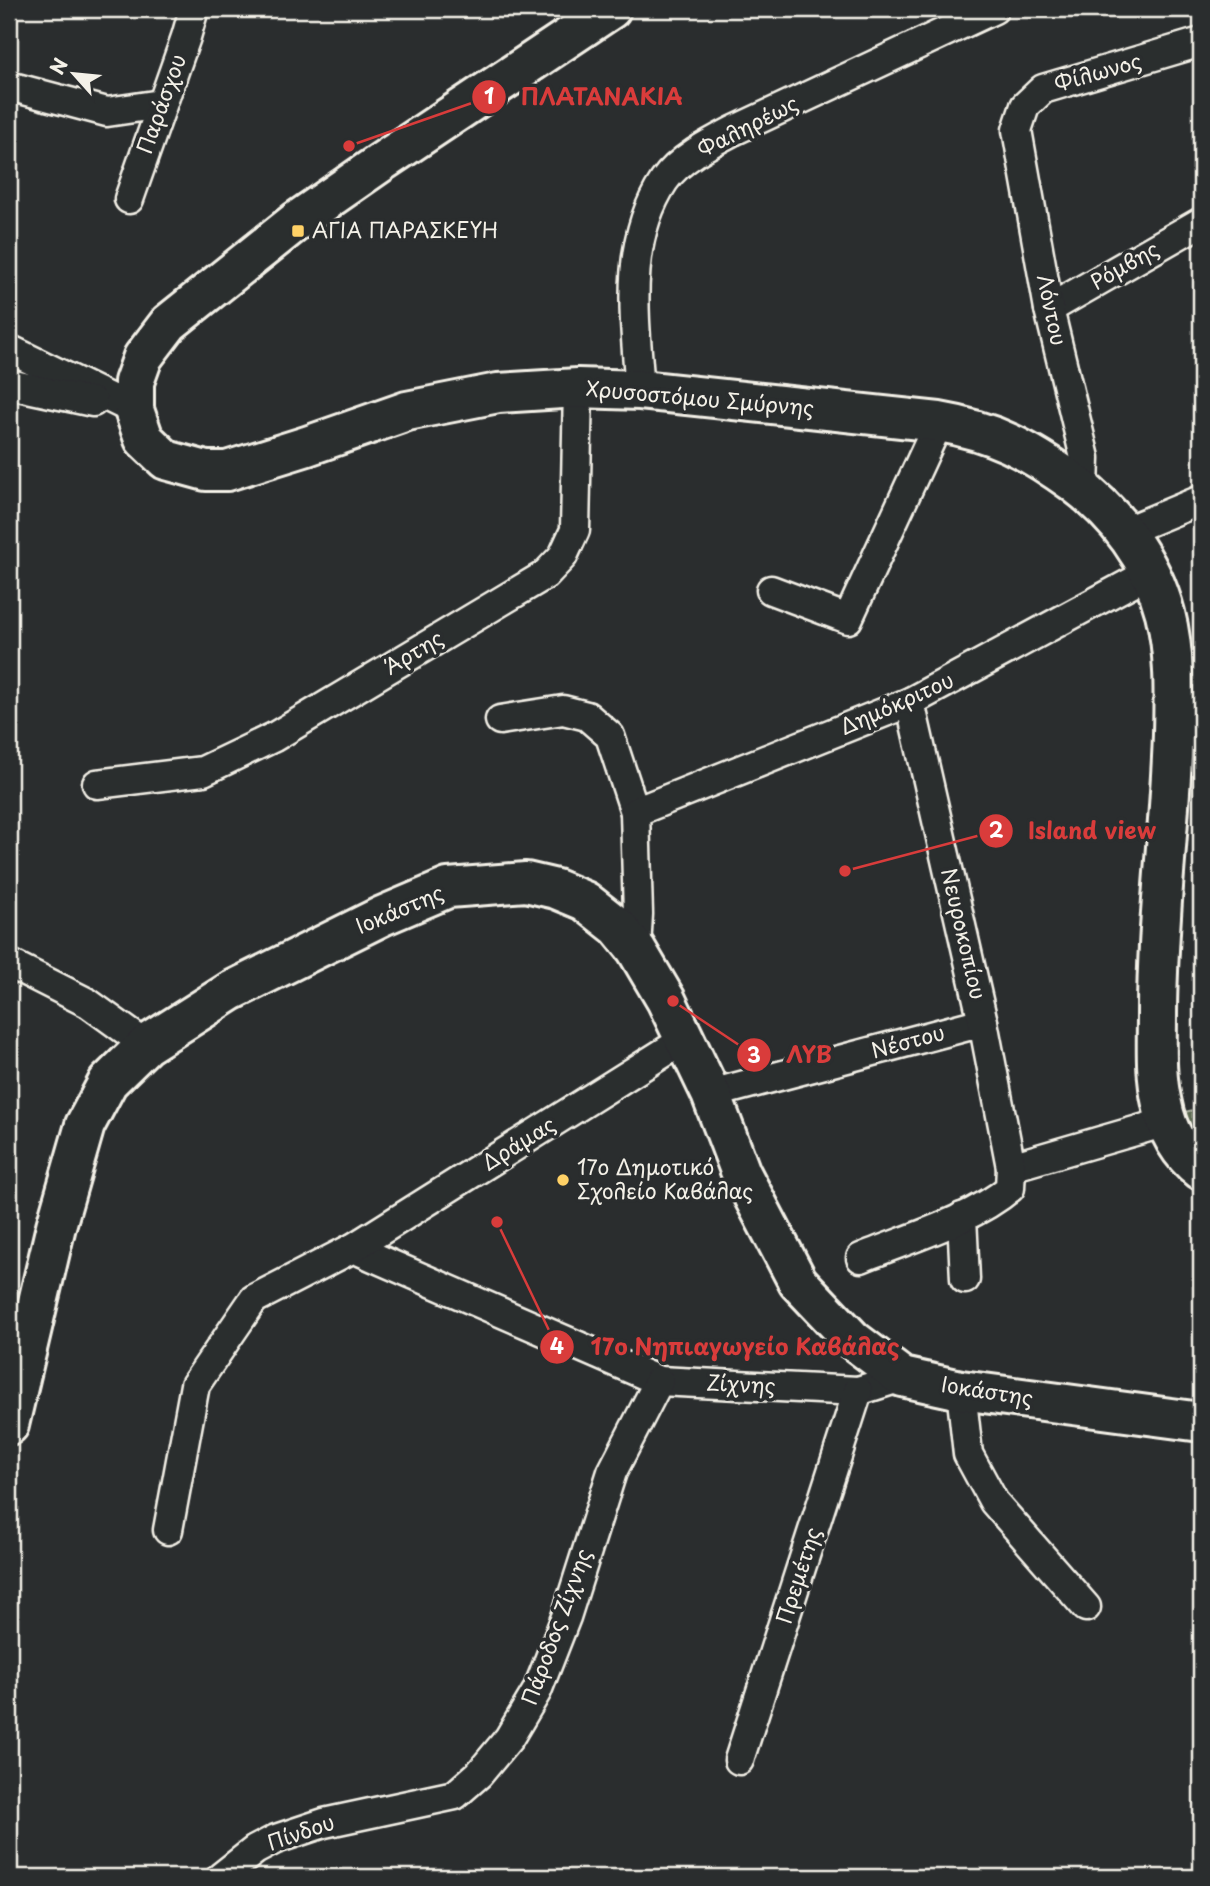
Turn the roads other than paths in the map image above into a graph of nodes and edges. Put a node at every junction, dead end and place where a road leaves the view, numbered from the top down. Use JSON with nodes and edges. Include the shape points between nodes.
{"nodes":[{"id":1,"x":194,"y":9,"type":"edge"},
{"id":2,"x":611,"y":9,"type":"edge"},
{"id":3,"x":994,"y":9,"type":"edge"},
{"id":4,"x":1201,"y":42,"type":"edge"},
{"id":5,"x":9,"y":86,"type":"edge"},
{"id":6,"x":161,"y":104,"type":"junction"},
{"id":7,"x":1017,"y":130,"type":"joint"},
{"id":8,"x":129,"y":199,"type":"dead end"},
{"id":9,"x":1201,"y":222,"type":"edge"},
{"id":10,"x":1049,"y":309,"type":"junction"},
{"id":11,"x":9,"y":349,"type":"edge"},
{"id":12,"x":9,"y":384,"type":"edge"},
{"id":13,"x":578,"y":388,"type":"junction"},
{"id":14,"x":640,"y":390,"type":"junction"},
{"id":15,"x":134,"y":410,"type":"junction"},
{"id":16,"x":939,"y":422,"type":"junction"},
{"id":17,"x":1084,"y":490,"type":"junction"},
{"id":18,"x":1201,"y":499,"type":"edge"},
{"id":19,"x":1126,"y":531,"type":"junction"},
{"id":20,"x":1149,"y":573,"type":"junction"},
{"id":21,"x":771,"y":590,"type":"dead end"},
{"id":22,"x":910,"y":702,"type":"junction"},
{"id":23,"x":500,"y":720,"type":"dead end"},
{"id":24,"x":97,"y":784,"type":"dead end"},
{"id":25,"x":635,"y":812,"type":"junction"},
{"id":26,"x":636,"y":949,"type":"junction"},
{"id":27,"x":9,"y":963,"type":"edge"},
{"id":28,"x":983,"y":1022,"type":"junction"},
{"id":29,"x":684,"y":1040,"type":"junction"},
{"id":30,"x":146,"y":1045,"type":"junction"},
{"id":31,"x":711,"y":1094,"type":"junction"},
{"id":32,"x":1166,"y":1122,"type":"junction"},
{"id":33,"x":1011,"y":1167,"type":"junction"},
{"id":34,"x":1201,"y":1170,"type":"edge"},
{"id":35,"x":962,"y":1217,"type":"junction"},
{"id":36,"x":353,"y":1248,"type":"junction"},
{"id":37,"x":861,"y":1258,"type":"dead end"},
{"id":38,"x":965,"y":1279,"type":"dead end"},
{"id":39,"x":902,"y":1377,"type":"junction"},
{"id":40,"x":659,"y":1381,"type":"junction"},
{"id":41,"x":961,"y":1390,"type":"junction"},
{"id":42,"x":858,"y":1391,"type":"junction"},
{"id":43,"x":1201,"y":1422,"type":"edge"},
{"id":44,"x":9,"y":1425,"type":"edge"},
{"id":45,"x":168,"y":1530,"type":"dead end"},
{"id":46,"x":1086,"y":1607,"type":"dead end"},
{"id":47,"x":739,"y":1760,"type":"dead end"},
{"id":48,"x":350,"y":1818,"type":"joint"},
{"id":49,"x":221,"y":1877,"type":"edge"}],
"edges":[{"from":1,"to":6,"type":"street","name":"Παράσχου"},
{"from":2,"to":15,"type":"street","name":"Χρυσοστόμου Σμύρνης","via":[[309,213],[169,323],[137,369]]},
{"from":3,"to":14,"type":"street","name":"Φαληρέως","via":[[733,131],[696,151],[665,180],[643,225],[633,285]]},
{"from":4,"to":7,"type":"street","name":"Φίλωνος","via":[[1043,89],[1026,106]]},
{"from":5,"to":6,"type":"street","via":[[107,113]]},
{"from":6,"to":8,"type":"street","name":"Παράσχου"},
{"from":7,"to":10,"type":"street","name":"Λόντου"},
{"from":9,"to":10,"type":"street","name":"Ρόμβης"},
{"from":10,"to":17,"type":"street","name":"Λόντου","via":[[1085,458]]},
{"from":11,"to":15,"type":"street"},
{"from":12,"to":15,"type":"street"},
{"from":13,"to":14,"type":"street","name":"Χρυσοστόμου Σμύρνης"},
{"from":13,"to":15,"type":"street","name":"Χρυσοστόμου Σμύρνης","via":[[498,393],[407,411],[227,471],[184,467],[166,460],[144,439]]},
{"from":13,"to":24,"type":"street","name":"Άρτης","via":[[575,530],[563,556],[545,575],[274,737],[203,771]]},
{"from":14,"to":16,"type":"street","name":"Χρυσοστόμου Σμύρνης"},
{"from":16,"to":17,"type":"street","name":"Χρυσοστόμου Σμύρνης","via":[[1001,438]]},
{"from":16,"to":21,"type":"street","via":[[848,620]]},
{"from":17,"to":19,"type":"street","name":"Χρυσοστόμου Σμύρνης"},
{"from":18,"to":19,"type":"street"},
{"from":19,"to":20,"type":"street","name":"Χρυσοστόμου Σμύρνης"},
{"from":20,"to":22,"type":"street","name":"Δημόκριτου"},
{"from":20,"to":32,"type":"street","name":"Χρυσοστόμου Σμύρνης","via":[[1165,611],[1172,649],[1172,771],[1157,985],[1157,1071]]},
{"from":22,"to":25,"type":"street","name":"Δημόκριτου"},
{"from":22,"to":28,"type":"street","name":"Νευροκοπίου"},
{"from":23,"to":25,"type":"street","via":[[563,710],[586,716],[610,736]]},
{"from":25,"to":26,"type":"street"},
{"from":26,"to":29,"type":"street","name":"Ιοκάστης"},
{"from":26,"to":30,"type":"street","name":"Ιοκάστης","via":[[618,926],[585,901],[556,889],[526,882],[448,888],[231,991]]},
{"from":27,"to":30,"type":"street","via":[[88,1003]]},
{"from":28,"to":31,"type":"street","name":"Νέστου"},
{"from":28,"to":33,"type":"street","name":"Νευροκοπίου"},
{"from":29,"to":31,"type":"street","name":"Ιοκάστης"},
{"from":29,"to":36,"type":"street","name":"Δράμας"},
{"from":30,"to":44,"type":"street","name":"Ιοκάστης","via":[[108,1082],[85,1125]]},
{"from":31,"to":39,"type":"street","name":"Ιοκάστης","via":[[741,1173],[798,1282],[853,1340]]},
{"from":32,"to":33,"type":"street"},
{"from":32,"to":34,"type":"street","name":"Χρυσοστόμου Σμύρνης","via":[[1176,1146]]},
{"from":33,"to":35,"type":"street","via":[[1010,1188],[995,1202]]},
{"from":35,"to":37,"type":"street"},
{"from":35,"to":38,"type":"street"},
{"from":36,"to":40,"type":"street","name":"Ζίχνης"},
{"from":36,"to":45,"type":"street","name":"Δράμας","via":[[254,1299],[195,1385]]},
{"from":39,"to":41,"type":"street","name":"Ιοκάστης"},
{"from":39,"to":42,"type":"street","name":"Ζίχνης"},
{"from":40,"to":42,"type":"street","name":"Ζίχνης"},
{"from":40,"to":48,"type":"street","name":"Πάροδος Ζίχνης","via":[[612,1472],[552,1652],[533,1700],[509,1738],[455,1795]]},
{"from":41,"to":43,"type":"street","name":"Ιοκάστης"},
{"from":41,"to":46,"type":"street","via":[[968,1454],[994,1502]]},
{"from":42,"to":47,"type":"street","name":"Πρεμέτης"},
{"from":48,"to":49,"type":"street","name":"Πίνδου","via":[[276,1839]]}]}
